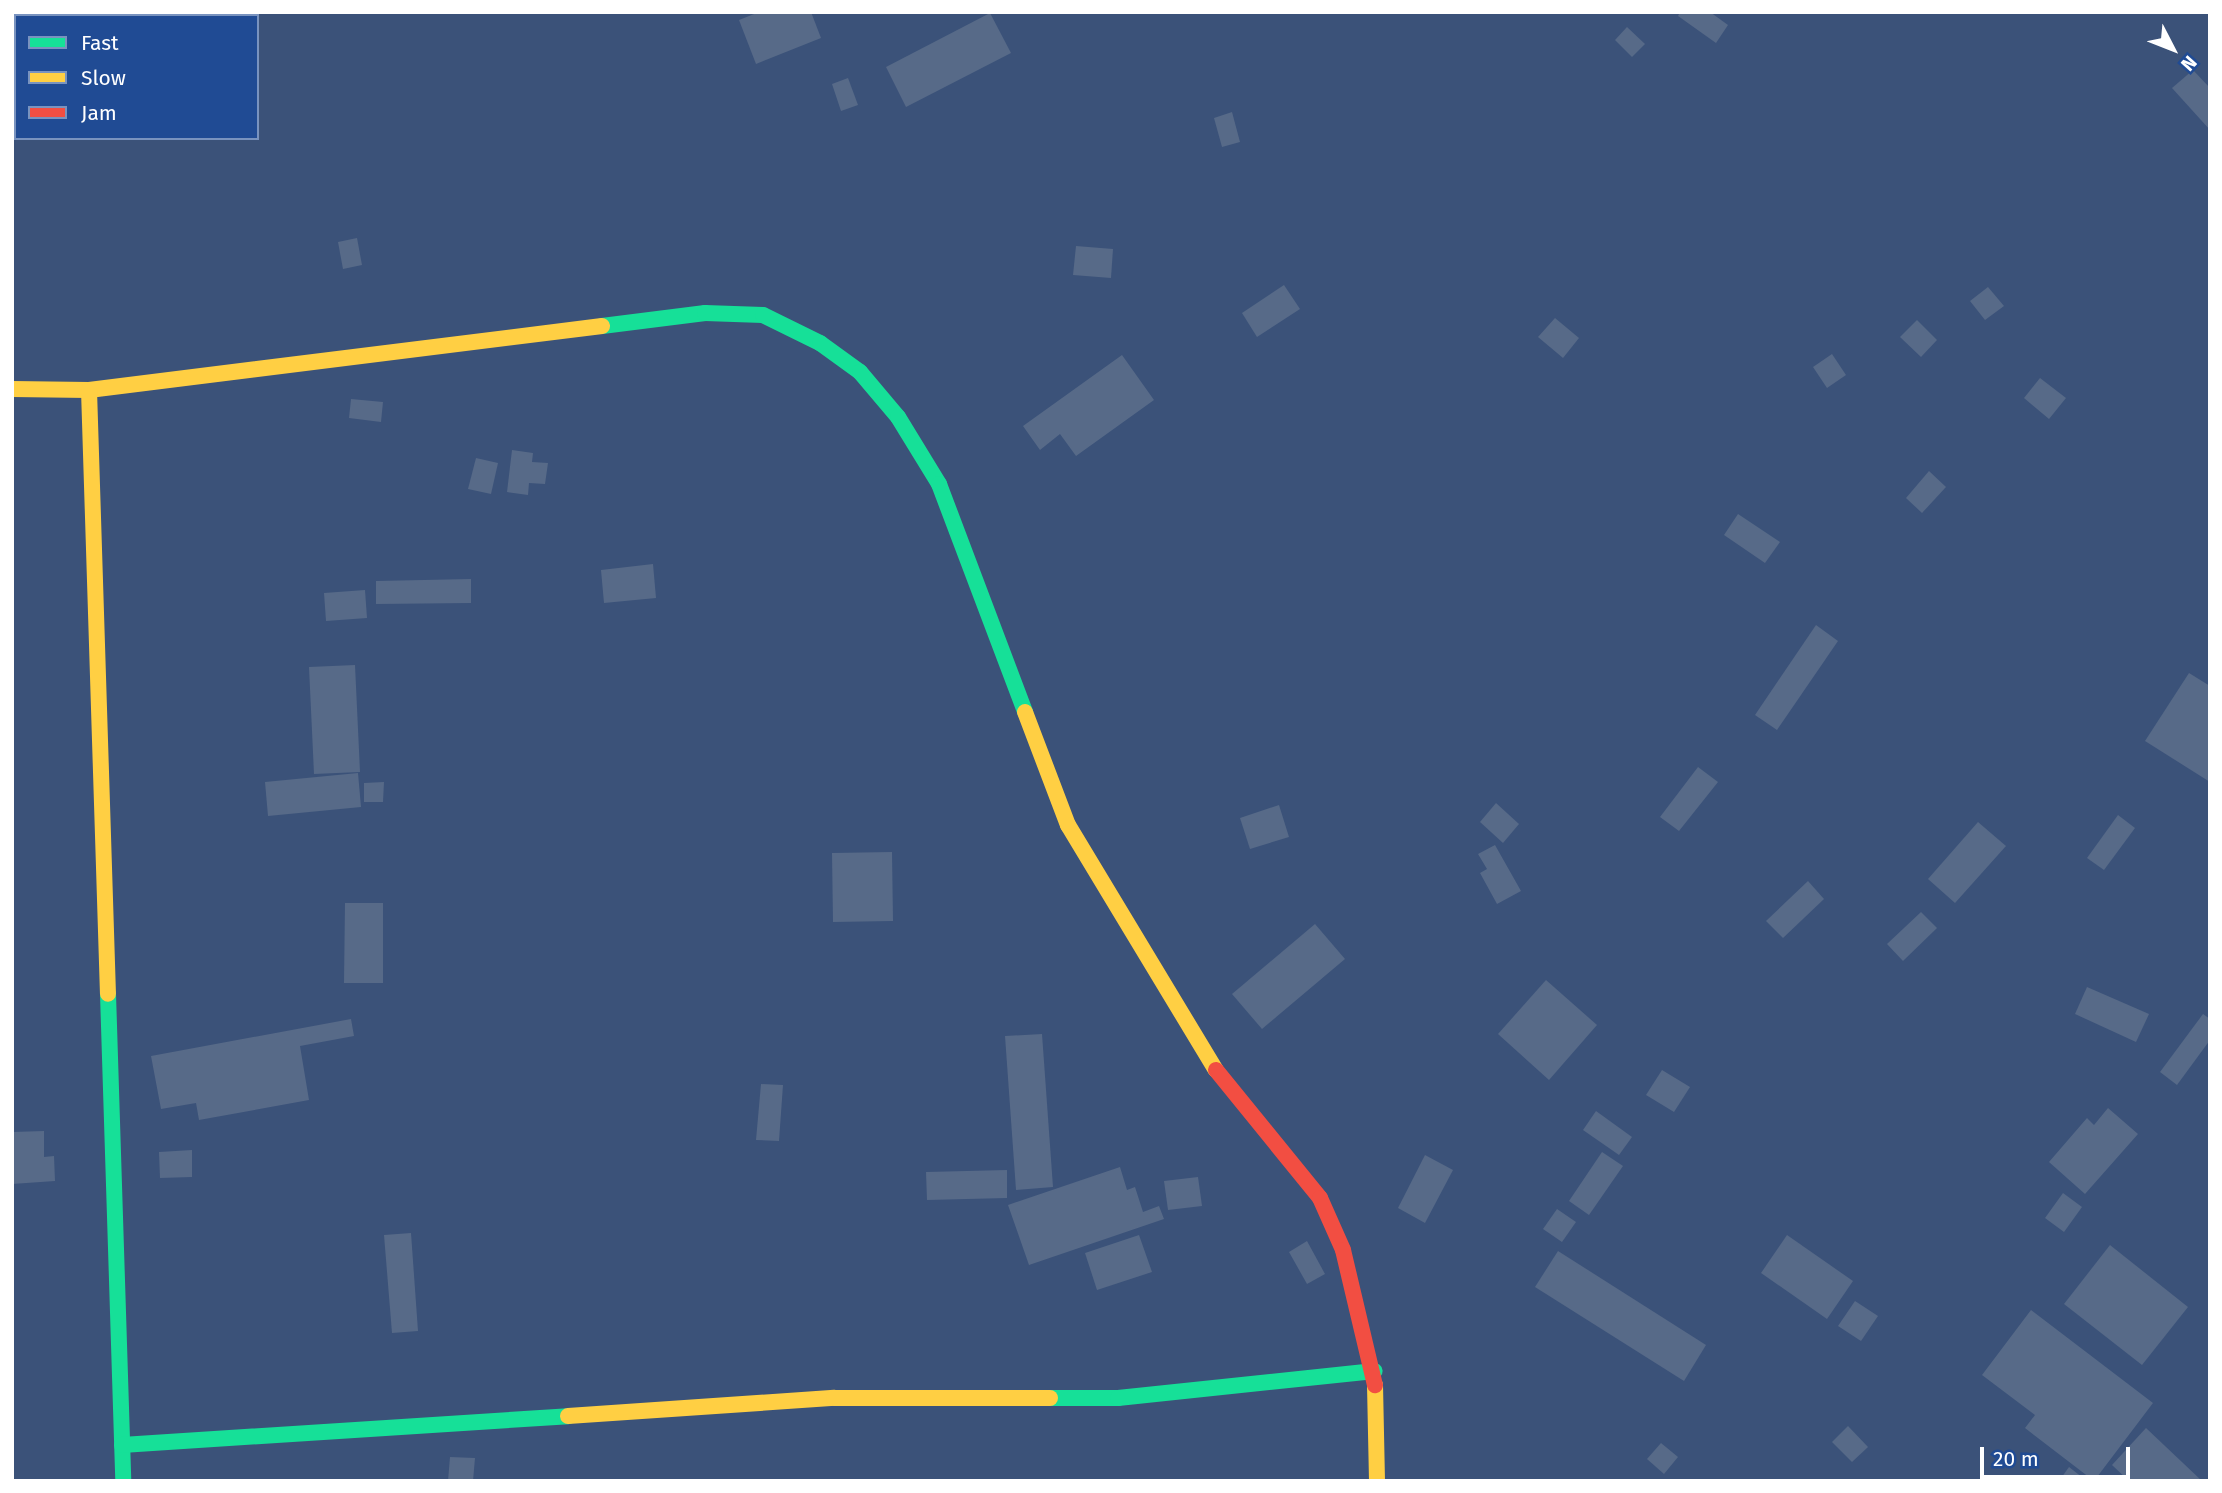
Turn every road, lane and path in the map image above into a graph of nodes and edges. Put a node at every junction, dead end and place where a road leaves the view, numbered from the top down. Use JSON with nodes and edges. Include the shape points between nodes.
{"nodes":[{"id":1,"x":12,"y":389,"type":"edge"},
{"id":2,"x":89,"y":390,"type":"junction"},
{"id":3,"x":1375,"y":1371,"type":"junction"},
{"id":4,"x":122,"y":1445,"type":"junction"},
{"id":5,"x":123,"y":1481,"type":"edge"},
{"id":6,"x":1377,"y":1481,"type":"edge"}],
"edges":[{"from":1,"to":2,"type":"street"},
{"from":2,"to":3,"type":"street","via":[[705,313],[763,315],[820,343],[860,372],[898,416],[939,484],[1068,825],[1208,1060],[1320,1198],[1343,1250]]},
{"from":2,"to":4,"type":"street"},
{"from":3,"to":4,"type":"street","via":[[1118,1398],[834,1398]]},
{"from":3,"to":6,"type":"street"},
{"from":4,"to":5,"type":"street"}]}
